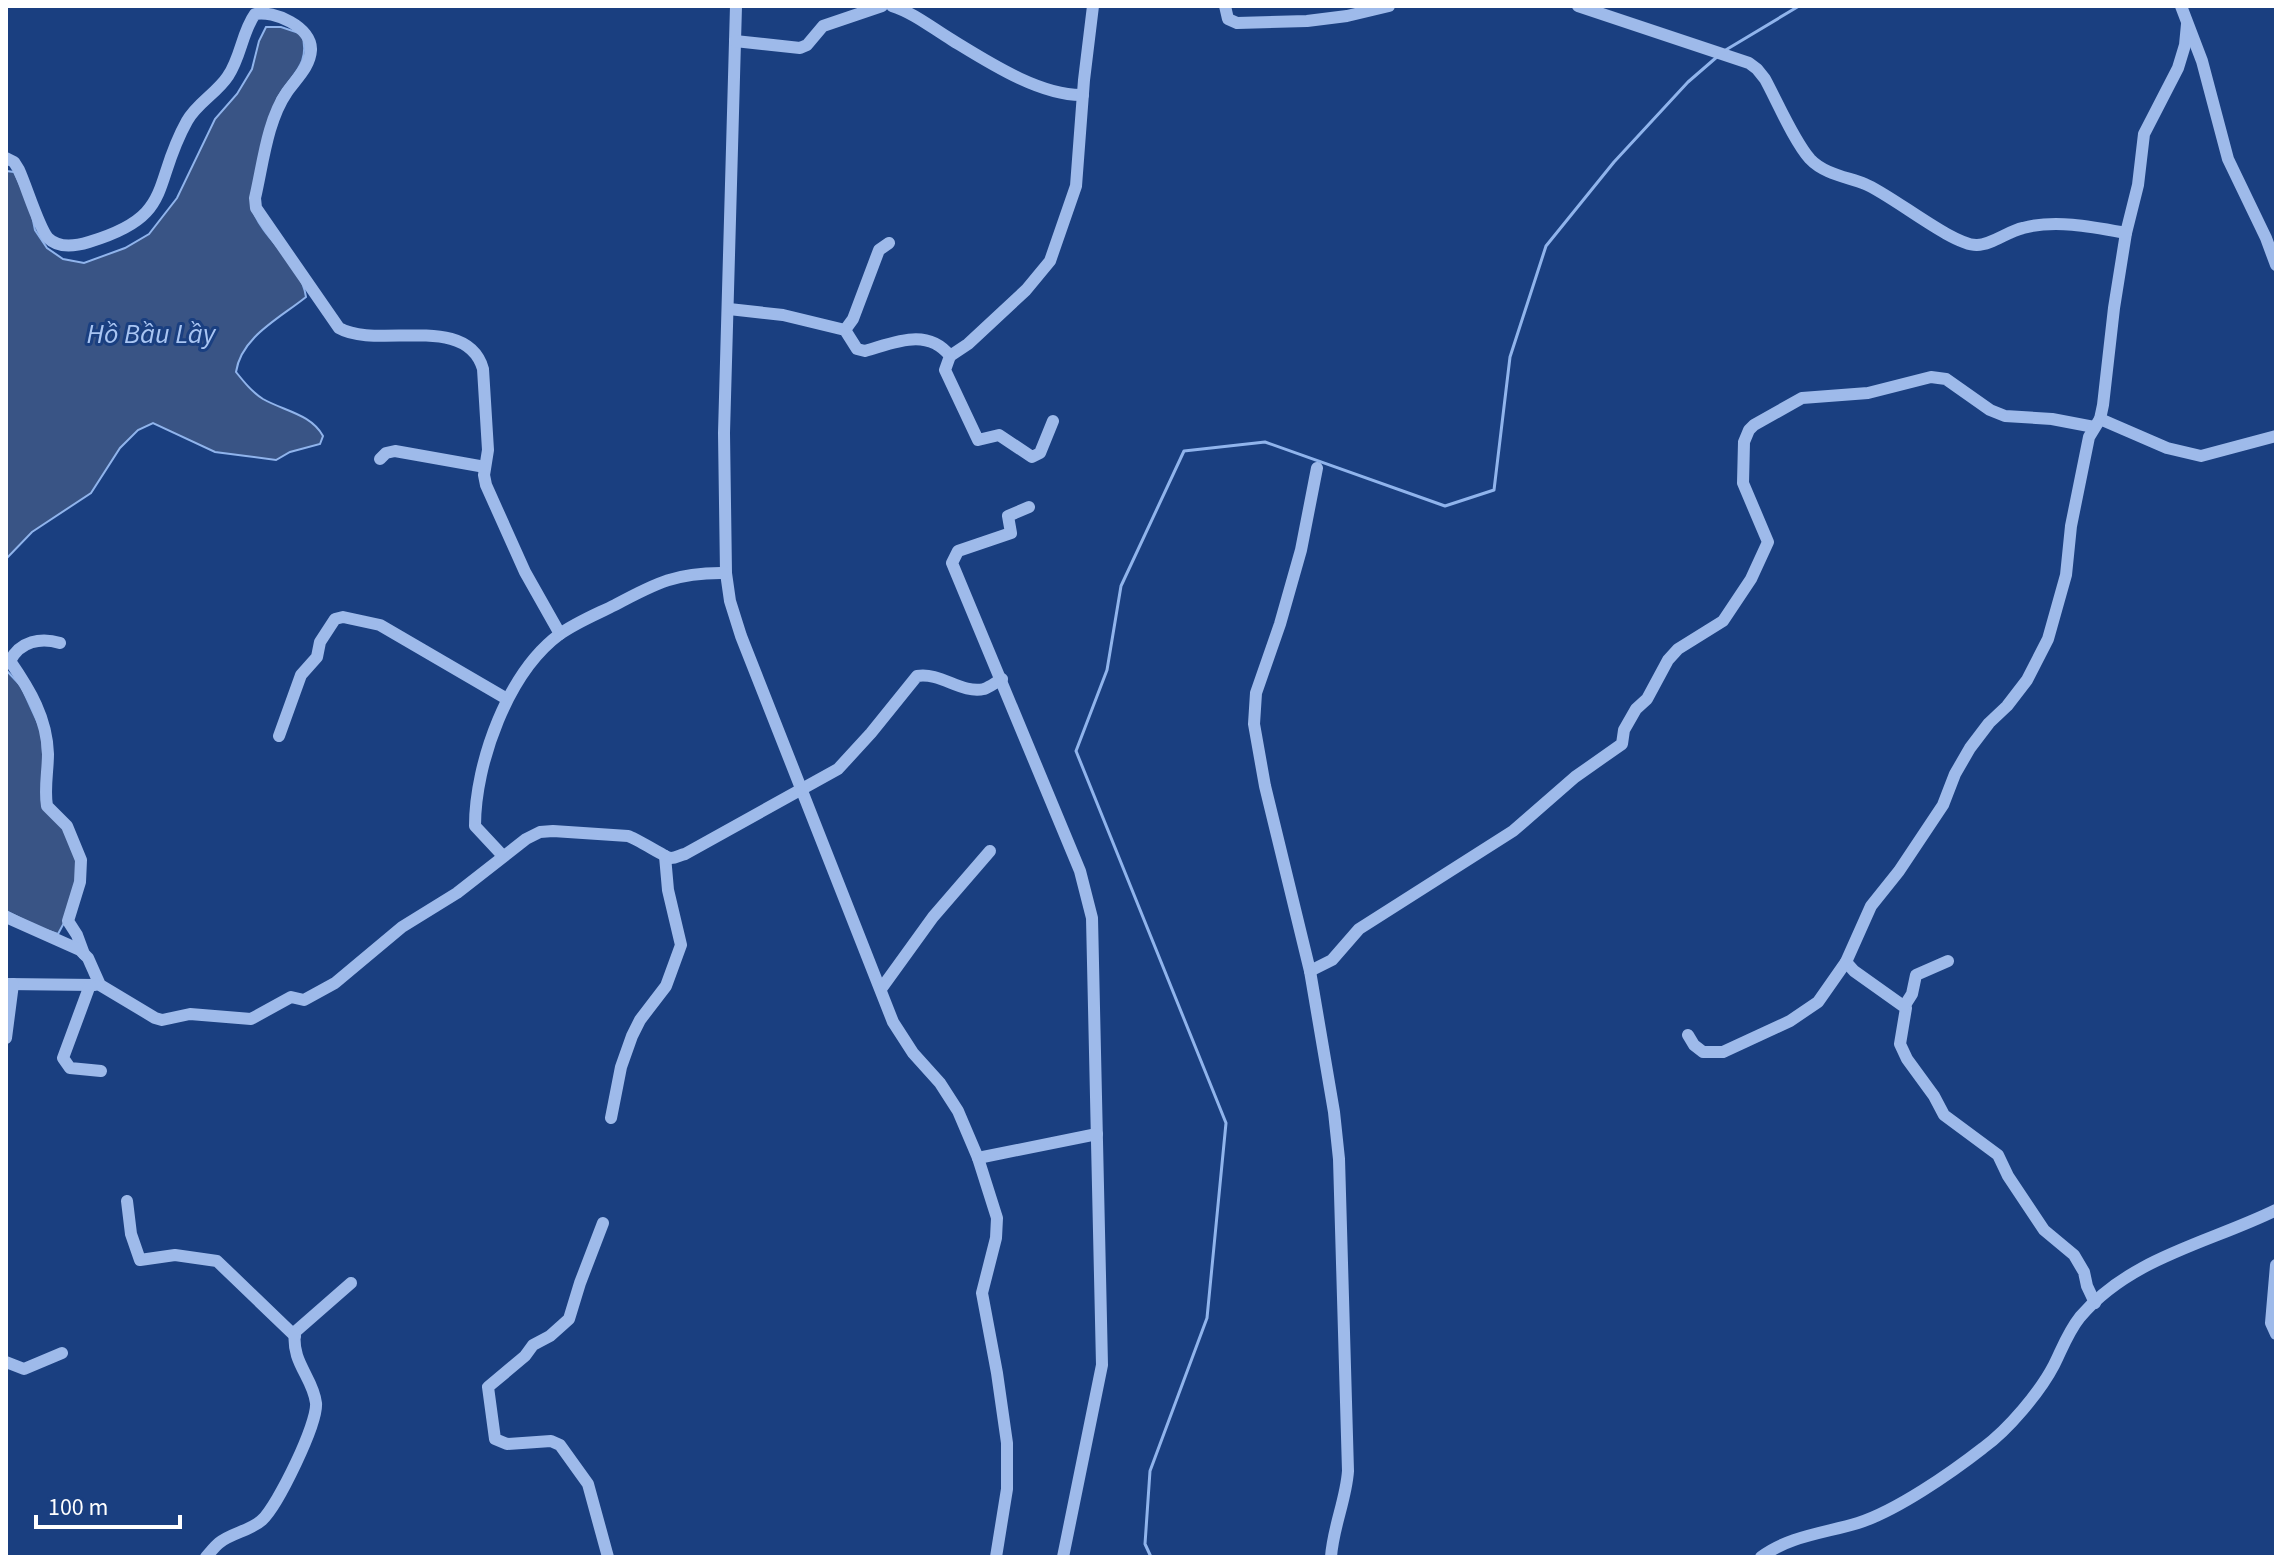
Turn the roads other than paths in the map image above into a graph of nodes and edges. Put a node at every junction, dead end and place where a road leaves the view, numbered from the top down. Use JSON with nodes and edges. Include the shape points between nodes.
{"nodes":[{"id":1,"x":736,"y":6,"type":"edge"},
{"id":2,"x":882,"y":6,"type":"edge"},
{"id":3,"x":892,"y":6,"type":"edge"},
{"id":4,"x":1093,"y":6,"type":"edge"},
{"id":5,"x":1225,"y":6,"type":"edge"},
{"id":6,"x":1389,"y":6,"type":"edge"},
{"id":7,"x":1578,"y":6,"type":"edge"},
{"id":8,"x":2181,"y":6,"type":"edge"},
{"id":9,"x":2187,"y":24,"type":"junction"},
{"id":10,"x":735,"y":41,"type":"junction"},
{"id":11,"x":1083,"y":95,"type":"junction"},
{"id":12,"x":6,"y":158,"type":"edge"},
{"id":13,"x":2126,"y":233,"type":"junction"},
{"id":14,"x":889,"y":243,"type":"dead end"},
{"id":15,"x":2276,"y":265,"type":"edge"},
{"id":16,"x":729,"y":309,"type":"junction"},
{"id":17,"x":845,"y":330,"type":"junction"},
{"id":18,"x":950,"y":356,"type":"junction"},
{"id":19,"x":1053,"y":421,"type":"dead end"},
{"id":20,"x":2097,"y":423,"type":"junction"},
{"id":21,"x":2276,"y":436,"type":"edge"},
{"id":22,"x":380,"y":459,"type":"dead end"},
{"id":23,"x":485,"y":467,"type":"junction"},
{"id":24,"x":1317,"y":468,"type":"dead end"},
{"id":25,"x":1029,"y":507,"type":"dead end"},
{"id":26,"x":726,"y":573,"type":"junction"},
{"id":27,"x":560,"y":634,"type":"junction"},
{"id":28,"x":60,"y":643,"type":"dead end"},
{"id":29,"x":1002,"y":679,"type":"junction"},
{"id":30,"x":507,"y":699,"type":"junction"},
{"id":31,"x":279,"y":736,"type":"dead end"},
{"id":32,"x":803,"y":788,"type":"junction"},
{"id":33,"x":990,"y":851,"type":"dead end"},
{"id":34,"x":503,"y":856,"type":"junction"},
{"id":35,"x":665,"y":856,"type":"junction"},
{"id":36,"x":6,"y":917,"type":"edge"},
{"id":37,"x":84,"y":954,"type":"junction"},
{"id":38,"x":1948,"y":961,"type":"dead end"},
{"id":39,"x":1846,"y":962,"type":"junction"},
{"id":40,"x":1310,"y":971,"type":"junction"},
{"id":41,"x":9,"y":984,"type":"edge"},
{"id":42,"x":95,"y":985,"type":"junction"},
{"id":43,"x":881,"y":989,"type":"junction"},
{"id":44,"x":1905,"y":1005,"type":"junction"},
{"id":45,"x":1688,"y":1035,"type":"dead end"},
{"id":46,"x":6,"y":1038,"type":"edge"},
{"id":47,"x":101,"y":1071,"type":"dead end"},
{"id":48,"x":611,"y":1118,"type":"dead end"},
{"id":49,"x":1097,"y":1134,"type":"junction"},
{"id":50,"x":978,"y":1158,"type":"junction"},
{"id":51,"x":127,"y":1201,"type":"dead end"},
{"id":52,"x":2276,"y":1210,"type":"edge"},
{"id":53,"x":603,"y":1223,"type":"dead end"},
{"id":54,"x":2276,"y":1265,"type":"edge"},
{"id":55,"x":351,"y":1283,"type":"dead end"},
{"id":56,"x":2095,"y":1303,"type":"junction"},
{"id":57,"x":2276,"y":1334,"type":"edge"},
{"id":58,"x":295,"y":1336,"type":"junction"},
{"id":59,"x":62,"y":1353,"type":"dead end"},
{"id":60,"x":6,"y":1362,"type":"edge"},
{"id":61,"x":206,"y":1557,"type":"edge"},
{"id":62,"x":608,"y":1557,"type":"edge"},
{"id":63,"x":996,"y":1557,"type":"edge"},
{"id":64,"x":1063,"y":1557,"type":"edge"},
{"id":65,"x":1331,"y":1557,"type":"edge"},
{"id":66,"x":1761,"y":1557,"type":"edge"}],
"edges":[{"from":1,"to":10,"type":"street"},
{"from":2,"to":10,"type":"street","via":[[823,26],[800,48]]},
{"from":3,"to":11,"type":"street","via":[[1034,85]]},
{"from":4,"to":11,"type":"street"},
{"from":5,"to":6,"type":"street","via":[[1228,19],[1237,23],[1307,21]]},
{"from":7,"to":13,"type":"street","via":[[1757,69],[1812,161],[1881,191],[1971,244],[1985,244],[2027,226]]},
{"from":8,"to":9,"type":"street"},
{"from":9,"to":13,"type":"street","via":[[2178,68],[2146,130]]},
{"from":9,"to":15,"type":"street","via":[[2228,159]]},
{"from":10,"to":16,"type":"street"},
{"from":11,"to":18,"type":"street","via":[[1076,186],[1050,261],[1026,290]]},
{"from":12,"to":23,"type":"street","via":[[19,170],[43,231],[54,242],[80,245],[134,225],[156,200],[189,117],[227,79],[255,14],[296,26],[308,36],[310,57],[275,117],[255,198],[258,212],[339,328],[355,334],[457,341],[475,352],[483,369]]},
{"from":13,"to":20,"type":"street"},
{"from":14,"to":17,"type":"street","via":[[879,250]]},
{"from":16,"to":17,"type":"street"},
{"from":16,"to":26,"type":"street"},
{"from":17,"to":18,"type":"street","via":[[860,350],[916,338],[928,339]]},
{"from":18,"to":19,"type":"street","via":[[945,370],[978,440],[999,435],[1032,457],[1040,453]]},
{"from":20,"to":21,"type":"street","via":[[2201,456]]},
{"from":20,"to":39,"type":"street","via":[[2089,437],[2066,575],[2044,647],[2019,692],[1970,748],[1943,805],[1871,906]]},
{"from":20,"to":40,"type":"street","via":[[2005,416],[1955,384],[1931,377],[1868,393],[1802,398],[1754,425],[1744,442],[1743,483],[1768,542],[1730,614],[1668,660],[1624,730],[1622,744],[1499,841],[1359,929],[1332,960]]},
{"from":22,"to":23,"type":"street","via":[[395,451]]},
{"from":23,"to":27,"type":"street","via":[[489,494]]},
{"from":24,"to":40,"type":"street","via":[[1301,550],[1255,711],[1265,786]]},
{"from":25,"to":29,"type":"street","via":[[1008,516],[1011,533],[958,551],[952,563]]},
{"from":26,"to":27,"type":"street","via":[[660,581]]},
{"from":26,"to":32,"type":"street","via":[[741,636]]},
{"from":27,"to":30,"type":"street"},
{"from":28,"to":37,"type":"street","via":[[29,643],[10,661],[29,687],[44,726],[47,806],[67,826],[81,860],[68,921]]},
{"from":29,"to":32,"type":"street","via":[[982,689],[917,676],[838,769]]},
{"from":29,"to":49,"type":"street","via":[[1088,898]]},
{"from":30,"to":31,"type":"street","via":[[380,625],[337,618],[301,675]]},
{"from":30,"to":34,"type":"street","via":[[489,744],[475,816],[480,834]]},
{"from":32,"to":35,"type":"street","via":[[685,854]]},
{"from":32,"to":43,"type":"street"},
{"from":33,"to":43,"type":"street"},
{"from":34,"to":35,"type":"street","via":[[526,839],[553,831],[628,836]]},
{"from":34,"to":42,"type":"street","via":[[402,927],[335,983],[304,1000],[291,997],[251,1019],[190,1014],[162,1020]]},
{"from":35,"to":48,"type":"street","via":[[681,945],[663,992],[632,1036]]},
{"from":36,"to":37,"type":"street"},
{"from":37,"to":42,"type":"street"},
{"from":38,"to":44,"type":"street","via":[[1916,975]]},
{"from":39,"to":44,"type":"street"},
{"from":39,"to":45,"type":"street","via":[[1807,1011],[1723,1052],[1703,1052]]},
{"from":40,"to":65,"type":"street","via":[[1336,1124],[1341,1231],[1348,1471]]},
{"from":41,"to":42,"type":"street"},
{"from":41,"to":46,"type":"street"},
{"from":42,"to":47,"type":"street","via":[[63,1058],[70,1068]]},
{"from":43,"to":50,"type":"street","via":[[896,1028],[951,1098]]},
{"from":44,"to":56,"type":"street","via":[[1903,1054],[1944,1115],[1998,1155],[2044,1230],[2074,1255]]},
{"from":49,"to":50,"type":"street"},
{"from":49,"to":64,"type":"street","via":[[1102,1365]]},
{"from":50,"to":63,"type":"street","via":[[998,1226],[982,1293],[1007,1443],[1007,1489]]},
{"from":51,"to":58,"type":"street","via":[[140,1260],[175,1255],[217,1261]]},
{"from":52,"to":56,"type":"street","via":[[2173,1251],[2122,1280]]},
{"from":53,"to":62,"type":"street","via":[[569,1319],[533,1345],[488,1393],[497,1442],[560,1445],[588,1484]]},
{"from":54,"to":57,"type":"street","via":[[2271,1323]]},
{"from":55,"to":58,"type":"street"},
{"from":56,"to":66,"type":"street","via":[[2069,1332],[2036,1391],[1983,1448],[1877,1515],[1792,1541]]},
{"from":58,"to":61,"type":"street","via":[[299,1365],[316,1403],[313,1420],[268,1513]]},
{"from":59,"to":60,"type":"street","via":[[24,1369]]}]}
